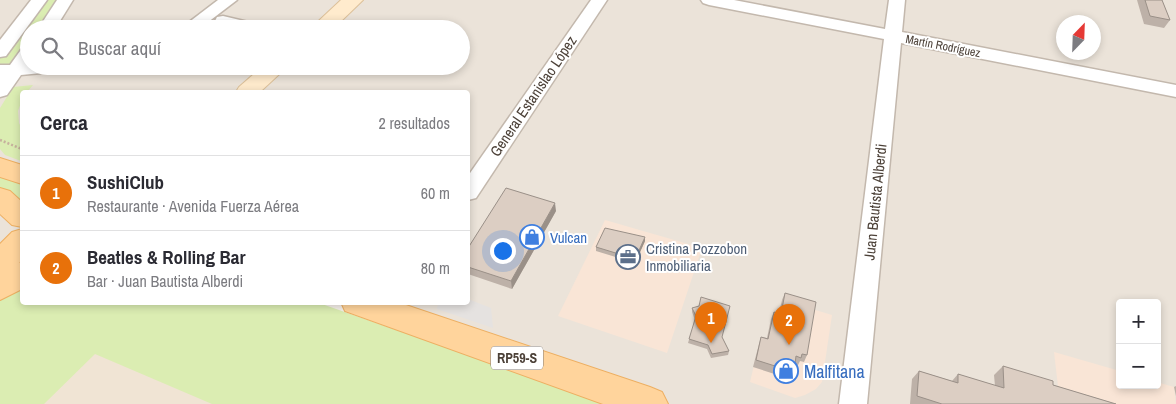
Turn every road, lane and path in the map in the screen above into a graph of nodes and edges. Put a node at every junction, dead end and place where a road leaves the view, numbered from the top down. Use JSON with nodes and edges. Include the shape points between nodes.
{"nodes":[{"id":1,"x":39,"y":0,"type":"edge"},
{"id":2,"x":65,"y":0,"type":"edge"},
{"id":3,"x":229,"y":0,"type":"edge"},
{"id":4,"x":353,"y":0,"type":"edge"},
{"id":5,"x":599,"y":0,"type":"edge"},
{"id":6,"x":709,"y":0,"type":"edge"},
{"id":7,"x":897,"y":0,"type":"edge"},
{"id":8,"x":24,"y":20,"type":"edge"},
{"id":9,"x":52,"y":20,"type":"edge"},
{"id":10,"x":201,"y":20,"type":"edge"},
{"id":11,"x":330,"y":20,"type":"edge"},
{"id":12,"x":20,"y":25,"type":"edge"},
{"id":13,"x":893,"y":36,"type":"junction"},
{"id":14,"x":0,"y":52,"type":"edge"},
{"id":15,"x":20,"y":63,"type":"edge"},
{"id":16,"x":31,"y":75,"type":"edge"},
{"id":17,"x":267,"y":75,"type":"edge"},
{"id":18,"x":4,"y":83,"type":"edge"},
{"id":19,"x":249,"y":90,"type":"edge"},
{"id":20,"x":1176,"y":92,"type":"edge"},
{"id":21,"x":0,"y":140,"type":"edge"},
{"id":22,"x":20,"y":149,"type":"edge"},
{"id":23,"x":0,"y":167,"type":"edge"},
{"id":24,"x":20,"y":174,"type":"edge"},
{"id":25,"x":470,"y":189,"type":"edge"},
{"id":26,"x":0,"y":198,"type":"edge"},
{"id":27,"x":20,"y":215,"type":"edge"},
{"id":28,"x":20,"y":242,"type":"edge"},
{"id":29,"x":0,"y":263,"type":"edge"},
{"id":30,"x":20,"y":275,"type":"edge"},
{"id":31,"x":0,"y":287,"type":"edge"},
{"id":32,"x":378,"y":306,"type":"edge"},
{"id":33,"x":650,"y":404,"type":"edge"},
{"id":34,"x":853,"y":404,"type":"edge"}],
"edges":[{"from":1,"to":8,"type":"street"},
{"from":2,"to":9,"type":"street"},
{"from":3,"to":10,"type":"street"},
{"from":4,"to":11,"type":"main road"},
{"from":5,"to":25,"type":"street","name":"General Estanislao López"},
{"from":6,"to":13,"type":"street","name":"Martín Rodríguez"},
{"from":7,"to":13,"type":"street","name":"Juan Bautista Alberdi"},
{"from":12,"to":14,"type":"street"},
{"from":13,"to":20,"type":"street","name":"Martín Rodríguez"},
{"from":13,"to":34,"type":"street","name":"Juan Bautista Alberdi"},
{"from":15,"to":18,"type":"street"},
{"from":16,"to":18,"type":"street"},
{"from":17,"to":19,"type":"main road"},
{"from":21,"to":22,"type":"path"},
{"from":23,"to":24,"type":"main road"},
{"from":26,"to":27,"type":"main road"},
{"from":28,"to":29,"type":"main road"},
{"from":30,"to":31,"type":"main road"},
{"from":32,"to":33,"type":"main road","number":"RP59-S"}]}
